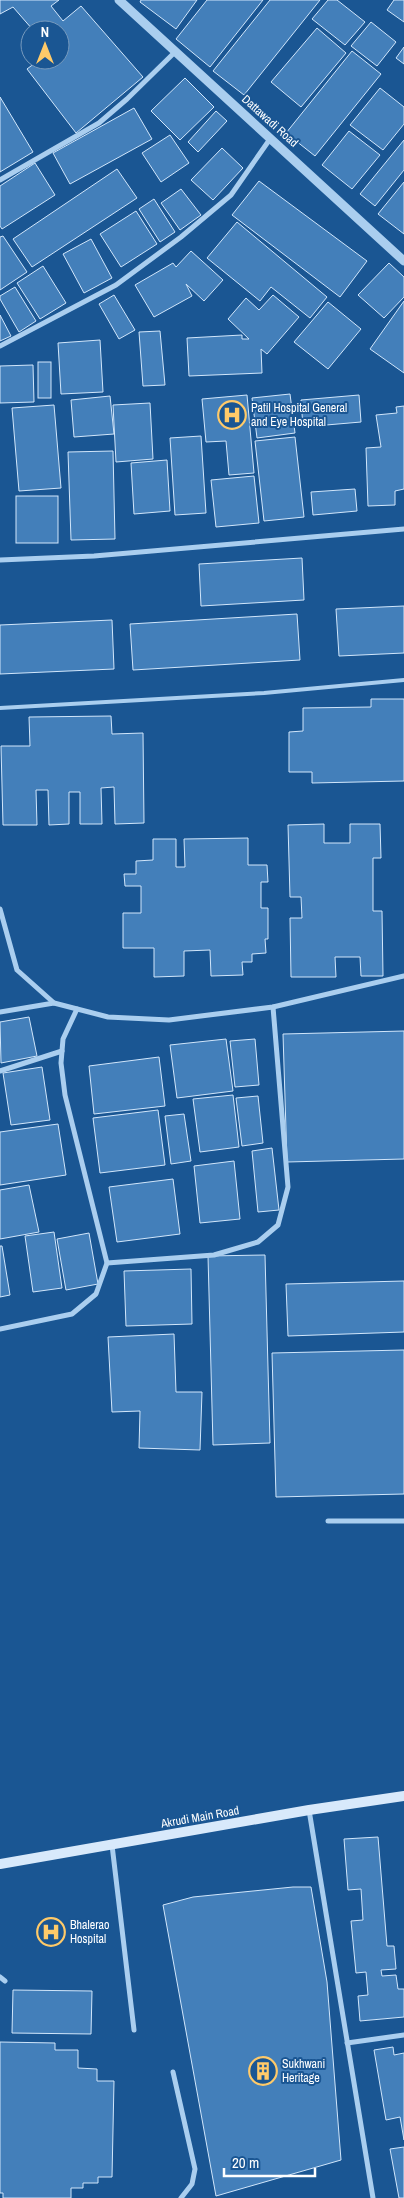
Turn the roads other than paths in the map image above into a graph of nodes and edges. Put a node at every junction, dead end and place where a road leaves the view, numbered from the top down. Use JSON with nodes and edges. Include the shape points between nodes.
{"nodes":[{"id":1,"x":119,"y":0,"type":"edge"},
{"id":2,"x":175,"y":52,"type":"junction"},
{"id":3,"x":270,"y":139,"type":"junction"},
{"id":4,"x":0,"y":180,"type":"edge"},
{"id":5,"x":404,"y":261,"type":"edge"},
{"id":6,"x":0,"y":346,"type":"edge"},
{"id":7,"x":404,"y":529,"type":"edge"},
{"id":8,"x":0,"y":560,"type":"edge"},
{"id":9,"x":404,"y":680,"type":"edge"},
{"id":10,"x":0,"y":708,"type":"edge"},
{"id":11,"x":0,"y":909,"type":"edge"},
{"id":12,"x":404,"y":976,"type":"edge"},
{"id":13,"x":54,"y":1003,"type":"junction"},
{"id":14,"x":273,"y":1007,"type":"junction"},
{"id":15,"x":78,"y":1009,"type":"junction"},
{"id":16,"x":0,"y":1012,"type":"edge"},
{"id":17,"x":62,"y":1051,"type":"junction"},
{"id":18,"x":0,"y":1070,"type":"edge"},
{"id":19,"x":107,"y":1264,"type":"junction"},
{"id":20,"x":0,"y":1329,"type":"edge"},
{"id":21,"x":328,"y":1521,"type":"dead end"},
{"id":22,"x":404,"y":1521,"type":"edge"},
{"id":23,"x":404,"y":1796,"type":"edge"},
{"id":24,"x":309,"y":1810,"type":"junction"},
{"id":25,"x":112,"y":1845,"type":"junction"},
{"id":26,"x":0,"y":1864,"type":"edge"},
{"id":27,"x":134,"y":2030,"type":"dead end"},
{"id":28,"x":404,"y":2035,"type":"edge"},
{"id":29,"x":347,"y":2043,"type":"junction"},
{"id":30,"x":173,"y":2072,"type":"dead end"},
{"id":31,"x":181,"y":2198,"type":"edge"},
{"id":32,"x":373,"y":2198,"type":"edge"}],
"edges":[{"from":1,"to":2,"type":"street","name":"Dattawadi Road"},
{"from":2,"to":3,"type":"street","name":"Dattawadi Road"},
{"from":2,"to":4,"type":"street","via":[[99,123]]},
{"from":3,"to":5,"type":"street","name":"Dattawadi Road"},
{"from":3,"to":6,"type":"street","via":[[231,195],[181,237],[116,285]]},
{"from":7,"to":8,"type":"street","via":[[94,556]]},
{"from":9,"to":10,"type":"lane","via":[[264,693]]},
{"from":11,"to":13,"type":"street","via":[[17,970]]},
{"from":12,"to":14,"type":"street"},
{"from":13,"to":15,"type":"street"},
{"from":13,"to":16,"type":"street"},
{"from":14,"to":15,"type":"street","via":[[169,1020],[108,1017]]},
{"from":14,"to":19,"type":"street","via":[[288,1187],[278,1225],[258,1242],[214,1255]]},
{"from":15,"to":17,"type":"street"},
{"from":17,"to":18,"type":"street"},
{"from":17,"to":19,"type":"street","via":[[65,1095]]},
{"from":19,"to":20,"type":"street","via":[[96,1294],[72,1314]]},
{"from":21,"to":22,"type":"street"},
{"from":23,"to":24,"type":"main road","name":"Akrudi Main Road"},
{"from":24,"to":25,"type":"main road","name":"Akrudi Main Road"},
{"from":24,"to":29,"type":"street"},
{"from":25,"to":26,"type":"main road","name":"Akrudi Main Road"},
{"from":25,"to":27,"type":"street"},
{"from":28,"to":29,"type":"street"},
{"from":29,"to":32,"type":"street"},
{"from":30,"to":31,"type":"street","via":[[195,2169],[192,2184]]}]}
